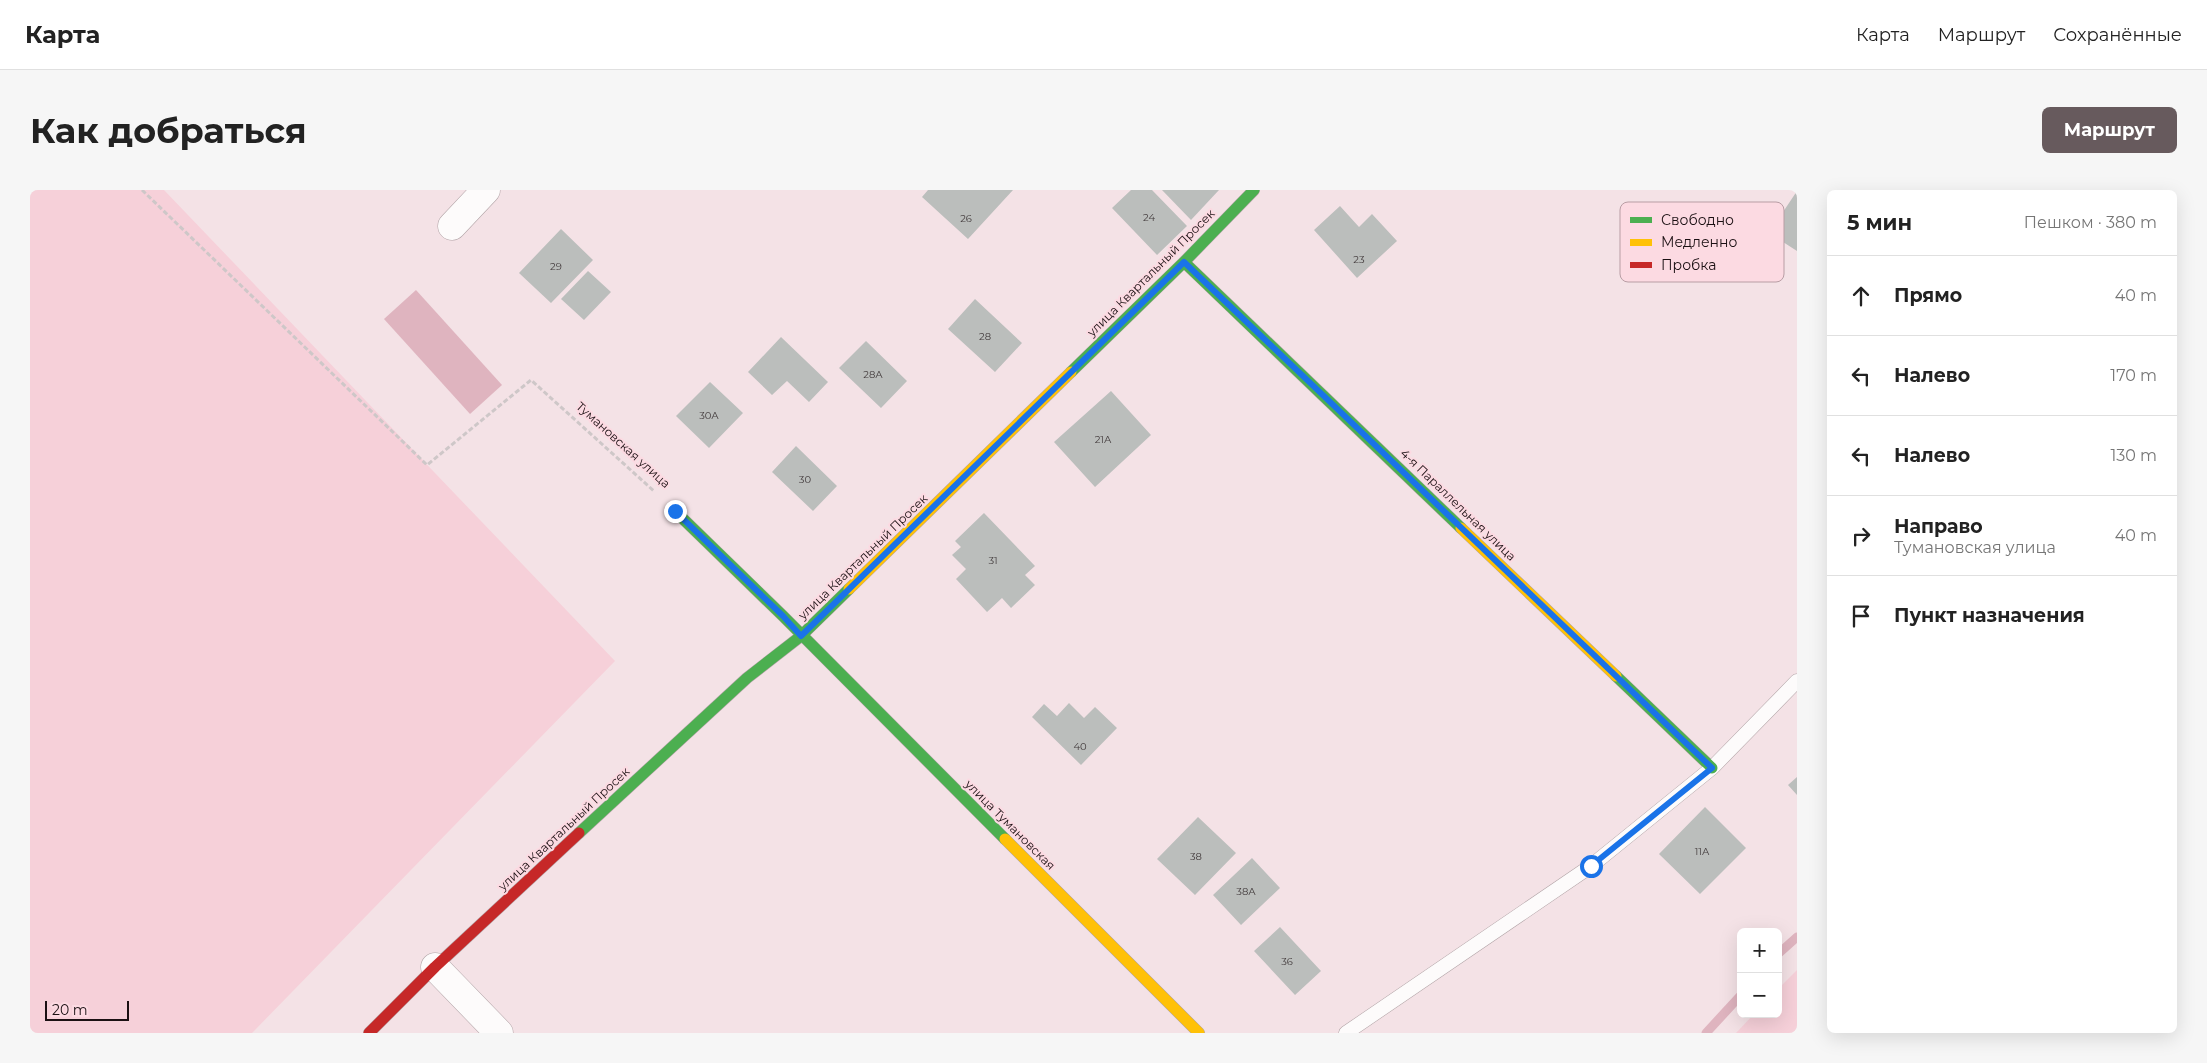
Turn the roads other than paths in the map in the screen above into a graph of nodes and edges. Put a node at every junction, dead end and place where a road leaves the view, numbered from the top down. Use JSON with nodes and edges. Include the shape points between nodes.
{"nodes":[{"id":1,"x":486,"y":190,"type":"edge"},
{"id":2,"x":1254,"y":190,"type":"edge"},
{"id":3,"x":452,"y":226,"type":"dead end"},
{"id":4,"x":1184,"y":262,"type":"junction"},
{"id":5,"x":675,"y":511,"type":"road end"},
{"id":6,"x":801,"y":636,"type":"junction"},
{"id":7,"x":1797,"y":681,"type":"edge"},
{"id":8,"x":1712,"y":768,"type":"junction"},
{"id":9,"x":434,"y":968,"type":"junction"},
{"id":10,"x":369,"y":1033,"type":"edge"},
{"id":11,"x":499,"y":1033,"type":"edge"},
{"id":12,"x":1199,"y":1033,"type":"edge"},
{"id":13,"x":1346,"y":1033,"type":"edge"}],
"edges":[{"from":1,"to":3,"type":"street"},
{"from":2,"to":4,"type":"street","name":"улица Квартальный Просек"},
{"from":4,"to":6,"type":"street","name":"улица Квартальный Просек"},
{"from":4,"to":8,"type":"street","name":"4-я Параллельная улица"},
{"from":5,"to":6,"type":"street"},
{"from":6,"to":9,"type":"street","name":"улица Квартальный Просек","via":[[747,678]]},
{"from":6,"to":12,"type":"street","name":"улица Тумановская"},
{"from":7,"to":8,"type":"lane"},
{"from":8,"to":13,"type":"lane","via":[[1591,866]]},
{"from":9,"to":10,"type":"street","name":"улица Квартальный Просек"},
{"from":9,"to":11,"type":"street"}]}
